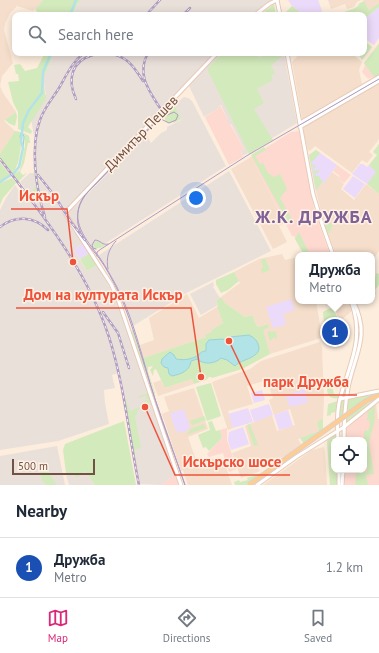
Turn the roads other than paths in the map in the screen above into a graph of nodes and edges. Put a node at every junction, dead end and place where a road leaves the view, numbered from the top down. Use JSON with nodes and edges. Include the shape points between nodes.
{"nodes":[{"id":1,"x":277,"y":0,"type":"edge"},
{"id":2,"x":259,"y":12,"type":"edge"},
{"id":3,"x":279,"y":12,"type":"edge"},
{"id":4,"x":214,"y":56,"type":"edge"},
{"id":5,"x":288,"y":56,"type":"edge"},
{"id":6,"x":379,"y":77,"type":"edge"},
{"id":7,"x":379,"y":82,"type":"edge"},
{"id":8,"x":300,"y":125,"type":"junction"},
{"id":9,"x":332,"y":252,"type":"edge"},
{"id":10,"x":353,"y":304,"type":"edge"},
{"id":11,"x":353,"y":304,"type":"edge"},
{"id":12,"x":379,"y":391,"type":"edge"},
{"id":13,"x":347,"y":392,"type":"junction"},
{"id":14,"x":353,"y":396,"type":"junction"},
{"id":15,"x":379,"y":397,"type":"edge"},
{"id":16,"x":346,"y":398,"type":"junction"},
{"id":17,"x":341,"y":399,"type":"junction"},
{"id":18,"x":345,"y":406,"type":"junction"},
{"id":19,"x":337,"y":424,"type":"junction"},
{"id":20,"x":343,"y":428,"type":"junction"},
{"id":21,"x":337,"y":432,"type":"junction"},
{"id":22,"x":333,"y":434,"type":"junction"},
{"id":23,"x":337,"y":437,"type":"edge"},
{"id":24,"x":337,"y":437,"type":"edge"},
{"id":25,"x":344,"y":437,"type":"edge"},
{"id":26,"x":339,"y":473,"type":"edge"},
{"id":27,"x":343,"y":473,"type":"edge"},
{"id":28,"x":181,"y":485,"type":"edge"},
{"id":29,"x":250,"y":485,"type":"edge"},
{"id":30,"x":257,"y":485,"type":"edge"},
{"id":31,"x":341,"y":485,"type":"edge"}],
"edges":[{"from":1,"to":2,"type":"main road"},
{"from":1,"to":3,"type":"main road"},
{"from":4,"to":28,"type":"main road","name":"Димитър Пешев","via":[[65,213],[118,299]]},
{"from":5,"to":8,"type":"main road"},
{"from":6,"to":8,"type":"main road"},
{"from":7,"to":8,"type":"main road"},
{"from":8,"to":9,"type":"main road","via":[[313,194]]},
{"from":10,"to":13,"type":"main road","via":[[361,320],[362,333]]},
{"from":11,"to":17,"type":"main road","via":[[357,321],[357,342]]},
{"from":12,"to":14,"type":"main road"},
{"from":13,"to":14,"type":"main road","via":[[348,396]]},
{"from":13,"to":16,"type":"main road"},
{"from":14,"to":16,"type":"main road"},
{"from":15,"to":20,"type":"main road"},
{"from":15,"to":29,"type":"main road","bridge":true,"via":[[367,402]]},
{"from":16,"to":17,"type":"main road"},
{"from":16,"to":18,"type":"main road"},
{"from":17,"to":18,"type":"main road","via":[[344,400]]},
{"from":17,"to":19,"type":"main road"},
{"from":18,"to":20,"type":"main road"},
{"from":19,"to":20,"type":"main road","via":[[339,428]]},
{"from":19,"to":21,"type":"main road"},
{"from":20,"to":21,"type":"main road"},
{"from":20,"to":25,"type":"main road"},
{"from":21,"to":22,"type":"main road"},
{"from":21,"to":23,"type":"main road"},
{"from":22,"to":24,"type":"main road"},
{"from":22,"to":30,"type":"main road"},
{"from":26,"to":31,"type":"main road"},
{"from":27,"to":31,"type":"main road"}]}
